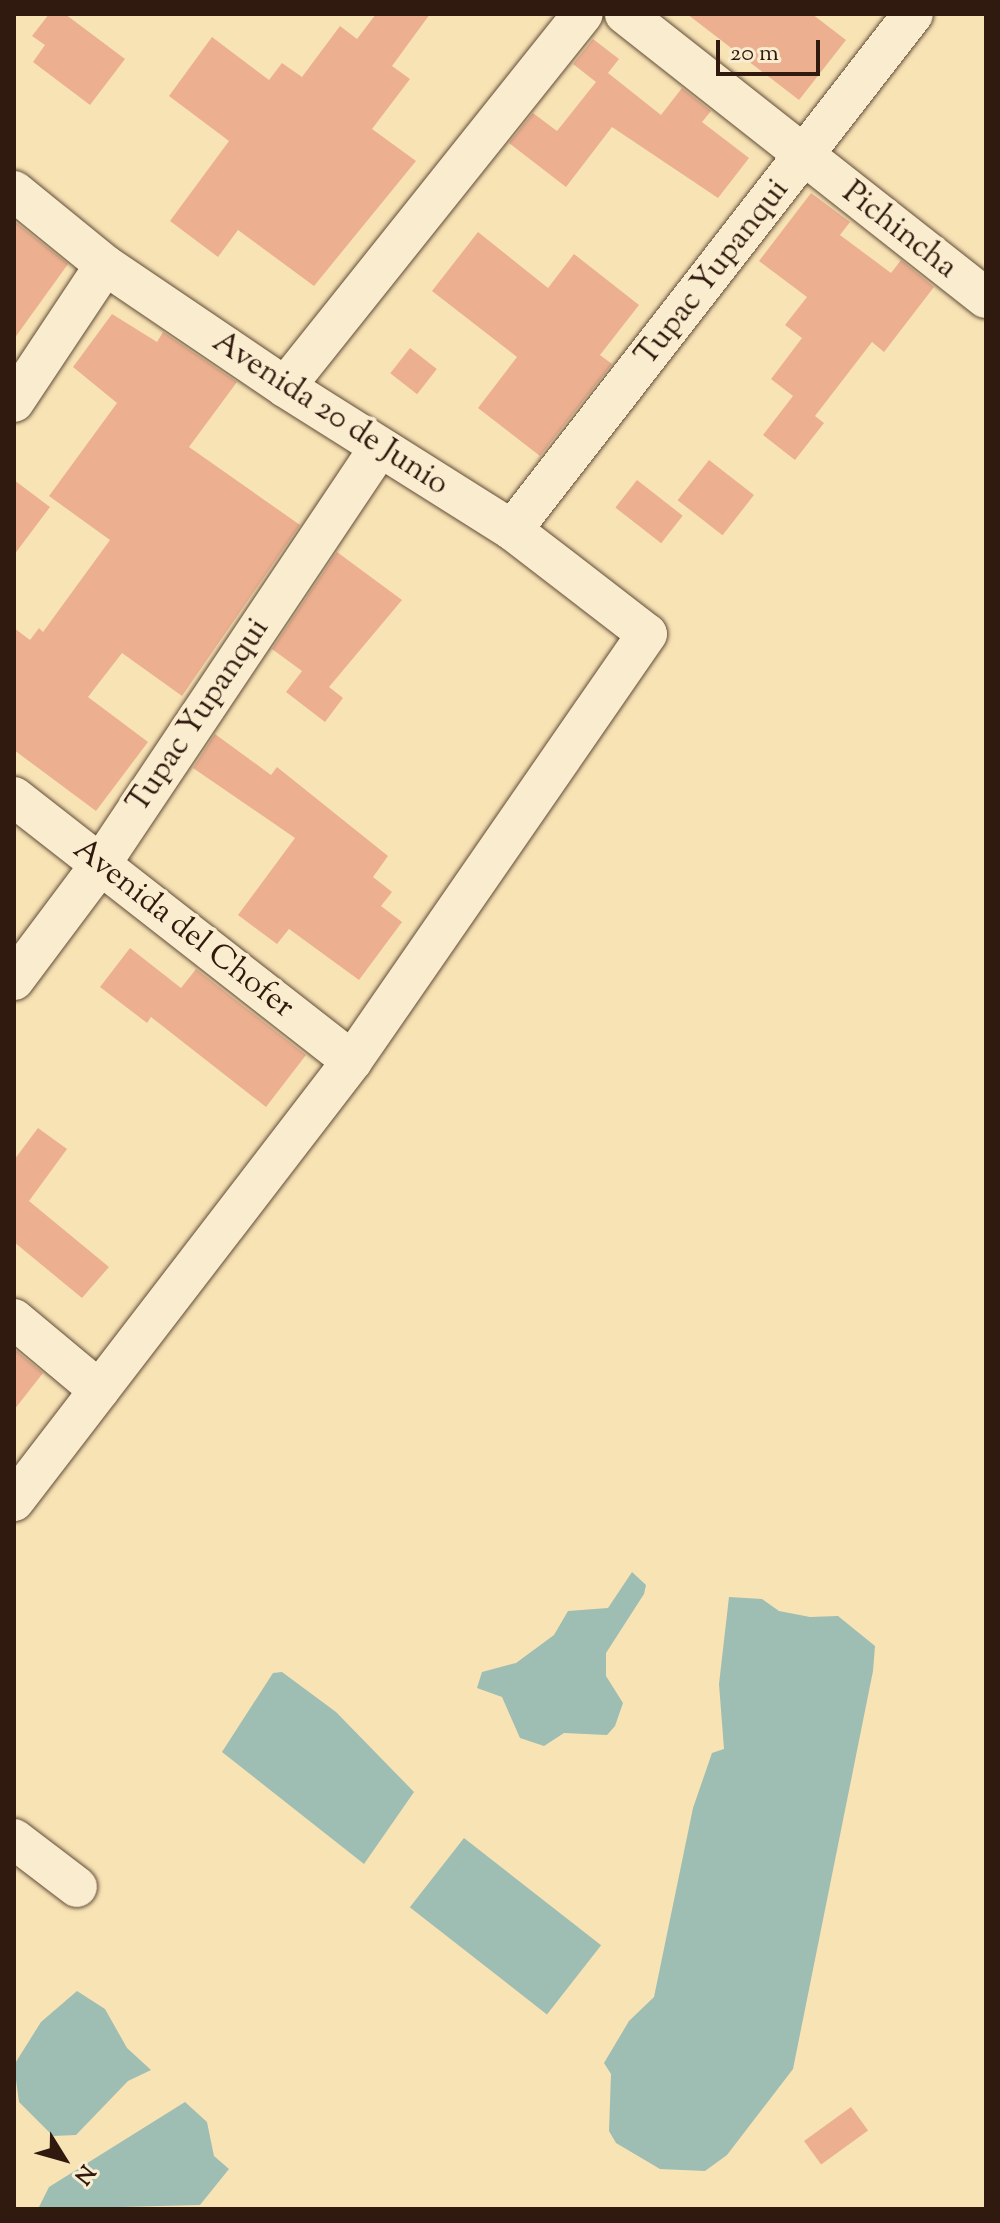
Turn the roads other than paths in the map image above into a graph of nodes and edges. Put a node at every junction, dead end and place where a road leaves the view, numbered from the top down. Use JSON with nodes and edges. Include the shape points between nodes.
{"nodes":[{"id":1,"x":583,"y":14,"type":"edge"},
{"id":2,"x":625,"y":14,"type":"edge"},
{"id":3,"x":913,"y":14,"type":"edge"},
{"id":4,"x":804,"y":157,"type":"junction"},
{"id":5,"x":14,"y":191,"type":"edge"},
{"id":6,"x":105,"y":265,"type":"junction"},
{"id":7,"x":986,"y":298,"type":"edge"},
{"id":8,"x":285,"y":387,"type":"junction"},
{"id":9,"x":14,"y":402,"type":"edge"},
{"id":10,"x":379,"y":448,"type":"junction"},
{"id":11,"x":512,"y":530,"type":"junction"},
{"id":12,"x":14,"y":797,"type":"edge"},
{"id":13,"x":100,"y":865,"type":"junction"},
{"id":14,"x":14,"y":980,"type":"edge"},
{"id":15,"x":352,"y":1061,"type":"junction"},
{"id":16,"x":14,"y":1319,"type":"edge"},
{"id":17,"x":99,"y":1390,"type":"junction"},
{"id":18,"x":14,"y":1501,"type":"edge"},
{"id":19,"x":14,"y":1839,"type":"edge"},
{"id":20,"x":77,"y":1887,"type":"dead end"}],
"edges":[{"from":1,"to":8,"type":"street"},
{"from":2,"to":4,"type":"street","name":"Pichincha"},
{"from":3,"to":4,"type":"street","name":"Tupac Yupanqui"},
{"from":4,"to":7,"type":"street","name":"Pichincha"},
{"from":4,"to":11,"type":"street","name":"Tupac Yupanqui"},
{"from":5,"to":6,"type":"street","name":"Avenida 20 de Junio"},
{"from":6,"to":8,"type":"street","name":"Avenida 20 de Junio"},
{"from":6,"to":9,"type":"street"},
{"from":8,"to":10,"type":"street","name":"Avenida 20 de Junio"},
{"from":10,"to":11,"type":"street","name":"Avenida 20 de Junio"},
{"from":10,"to":13,"type":"street","name":"Tupac Yupanqui"},
{"from":11,"to":15,"type":"street","name":"Avenida 20 de Junio","via":[[647,634]]},
{"from":12,"to":13,"type":"street","name":"Avenida del Chofer"},
{"from":13,"to":14,"type":"street","name":"Tupac Yupanqui"},
{"from":13,"to":15,"type":"street","name":"Avenida del Chofer"},
{"from":15,"to":17,"type":"street"},
{"from":16,"to":17,"type":"street"},
{"from":17,"to":18,"type":"street"},
{"from":19,"to":20,"type":"street"}]}
